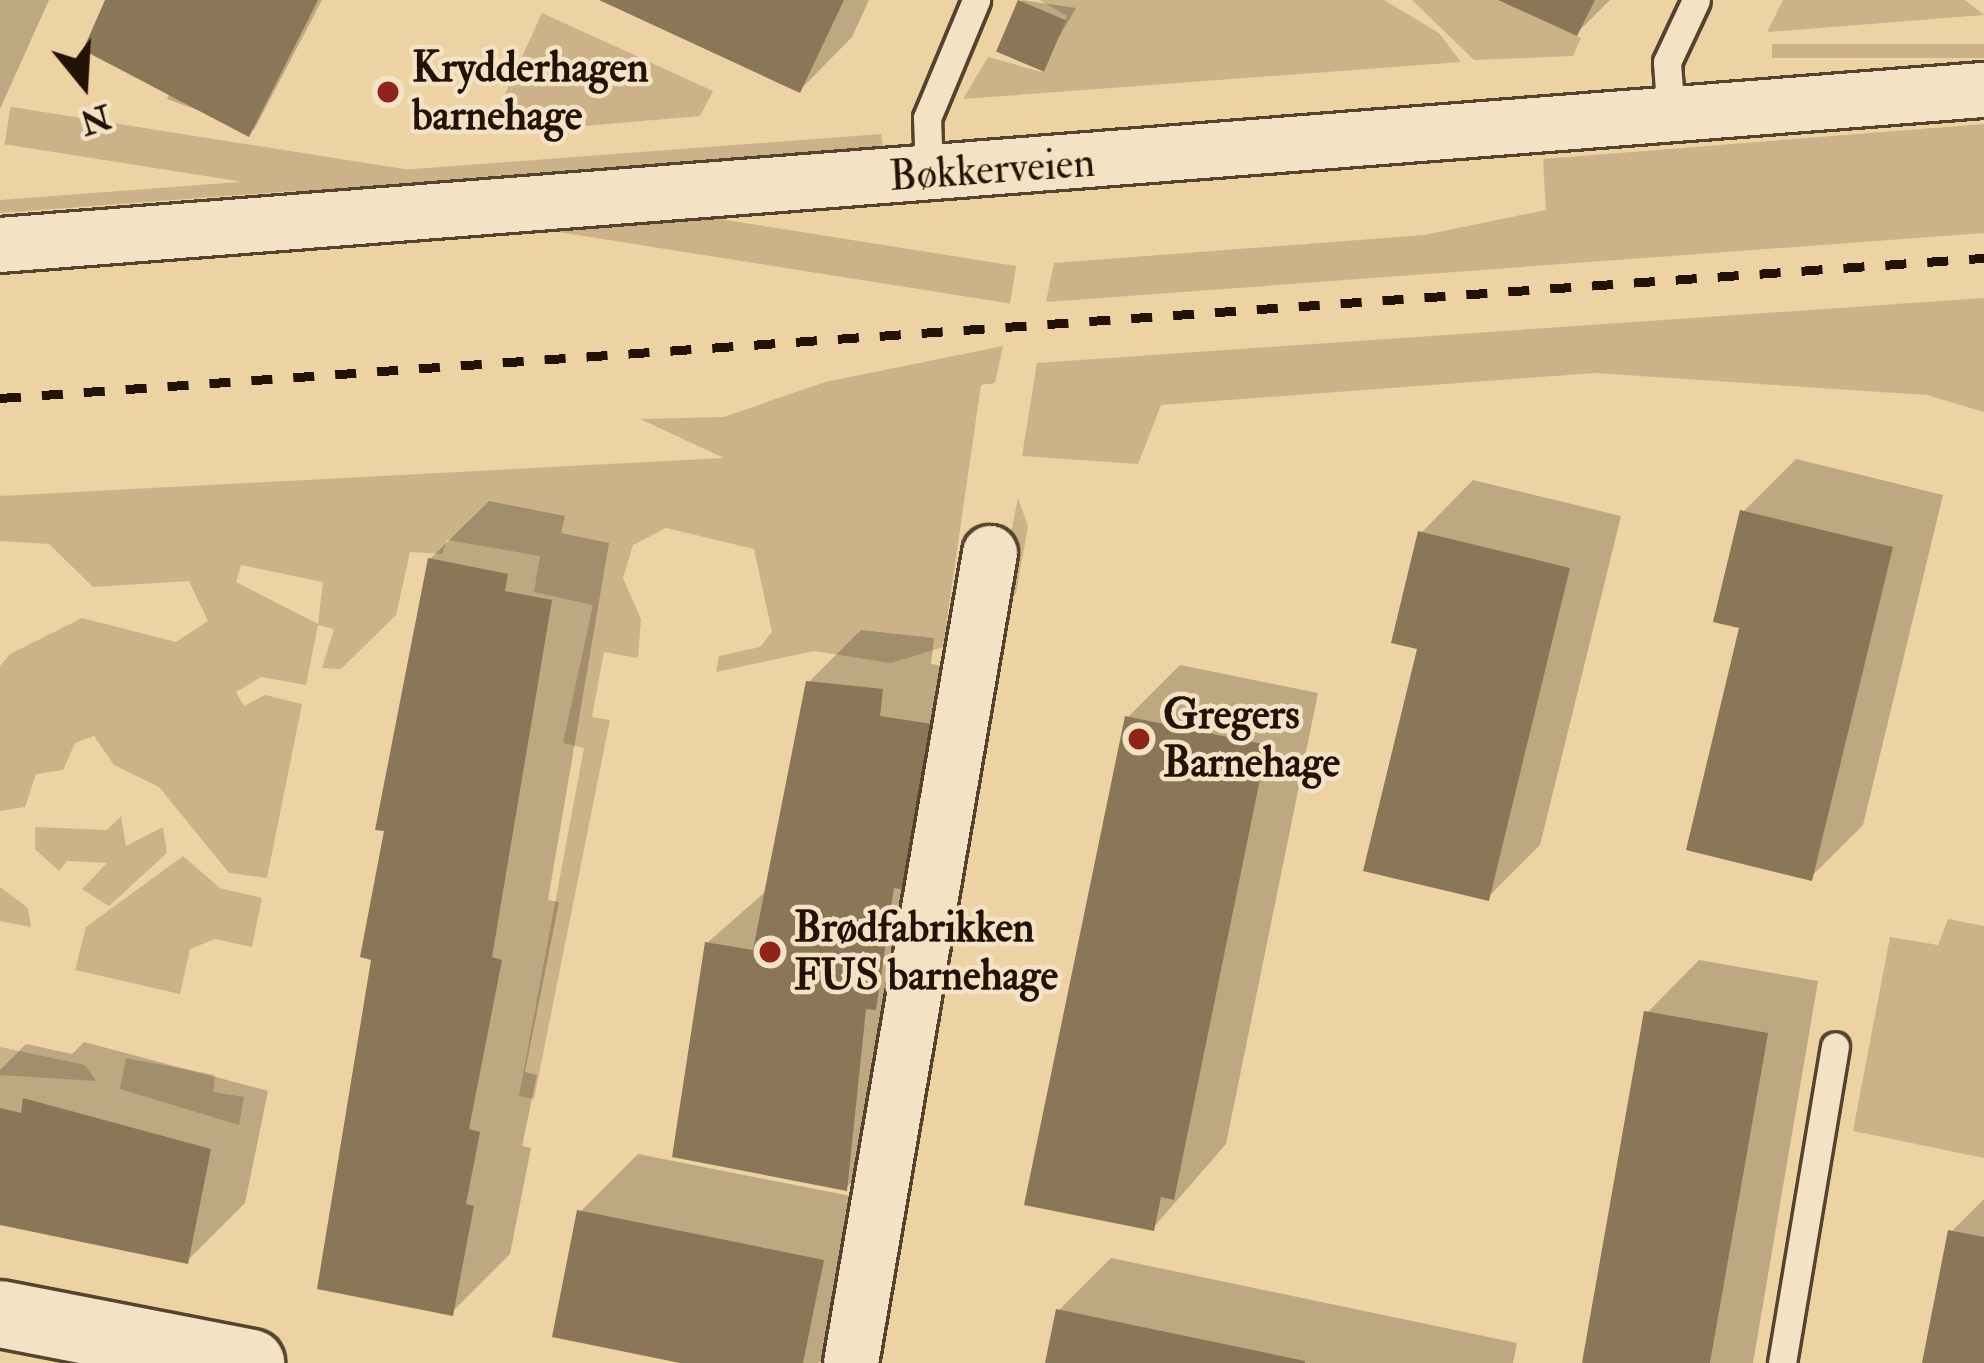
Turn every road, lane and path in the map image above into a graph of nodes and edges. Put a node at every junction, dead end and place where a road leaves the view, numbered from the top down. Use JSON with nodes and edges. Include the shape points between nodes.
{"nodes":[{"id":1,"x":976,"y":0,"type":"edge"},
{"id":2,"x":1696,"y":0,"type":"edge"},
{"id":3,"x":1984,"y":90,"type":"edge"},
{"id":4,"x":1671,"y":118,"type":"junction"},
{"id":5,"x":929,"y":175,"type":"junction"},
{"id":6,"x":0,"y":245,"type":"edge"},
{"id":7,"x":990,"y":553,"type":"dead end"},
{"id":8,"x":1835,"y":1046,"type":"dead end"},
{"id":9,"x":0,"y":1314,"type":"edge"},
{"id":10,"x":251,"y":1363,"type":"edge"},
{"id":11,"x":851,"y":1363,"type":"edge"},
{"id":12,"x":1783,"y":1363,"type":"edge"}],
"edges":[{"from":1,"to":5,"type":"lane","via":[[927,118]]},
{"from":2,"to":4,"type":"lane","via":[[1667,62]]},
{"from":3,"to":4,"type":"street","name":"Bøkkerveien"},
{"from":4,"to":5,"type":"street","name":"Bøkkerveien"},
{"from":5,"to":6,"type":"street","name":"Bøkkerveien"},
{"from":7,"to":11,"type":"street"},
{"from":8,"to":12,"type":"lane"},
{"from":9,"to":10,"type":"street"}]}
